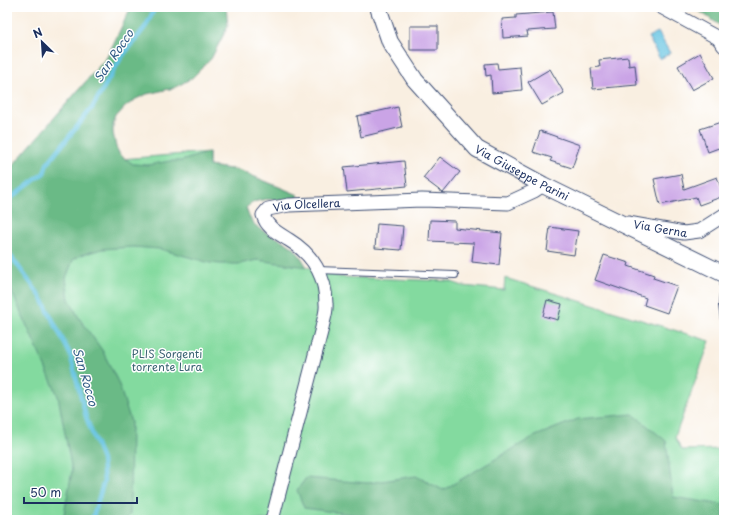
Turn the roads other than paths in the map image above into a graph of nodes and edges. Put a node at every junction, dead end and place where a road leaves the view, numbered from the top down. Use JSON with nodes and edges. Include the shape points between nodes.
{"nodes":[{"id":1,"x":378,"y":7,"type":"edge"},
{"id":2,"x":661,"y":7,"type":"edge"},
{"id":3,"x":724,"y":46,"type":"edge"},
{"id":4,"x":542,"y":185,"type":"junction"},
{"id":5,"x":724,"y":215,"type":"edge"},
{"id":6,"x":617,"y":221,"type":"junction"},
{"id":7,"x":318,"y":270,"type":"junction"},
{"id":8,"x":724,"y":274,"type":"edge"},
{"id":9,"x":455,"y":275,"type":"dead end"},
{"id":10,"x":724,"y":280,"type":"edge"},
{"id":11,"x":724,"y":320,"type":"edge"},
{"id":12,"x":272,"y":520,"type":"edge"}],
"edges":[{"from":1,"to":4,"type":"street","name":"Via Giuseppe Parini","via":[[390,42],[415,80],[478,149]]},
{"from":2,"to":3,"type":"street","via":[[718,38]]},
{"from":4,"to":6,"type":"street","name":"Via Giuseppe Parini"},
{"from":4,"to":7,"type":"street","name":"Via Olcellera","via":[[508,204],[422,200],[288,205],[268,209],[263,215],[271,230],[301,247]]},
{"from":5,"to":6,"type":"street","name":"Via Gerna","via":[[699,231],[684,233]]},
{"from":6,"to":8,"type":"street","name":"Via Giuseppe Parini"},
{"from":7,"to":9,"type":"lane"},
{"from":7,"to":12,"type":"street","name":"Via Olcellera","via":[[323,282],[326,305],[322,328]]},
{"from":10,"to":11,"type":"lane"}]}
